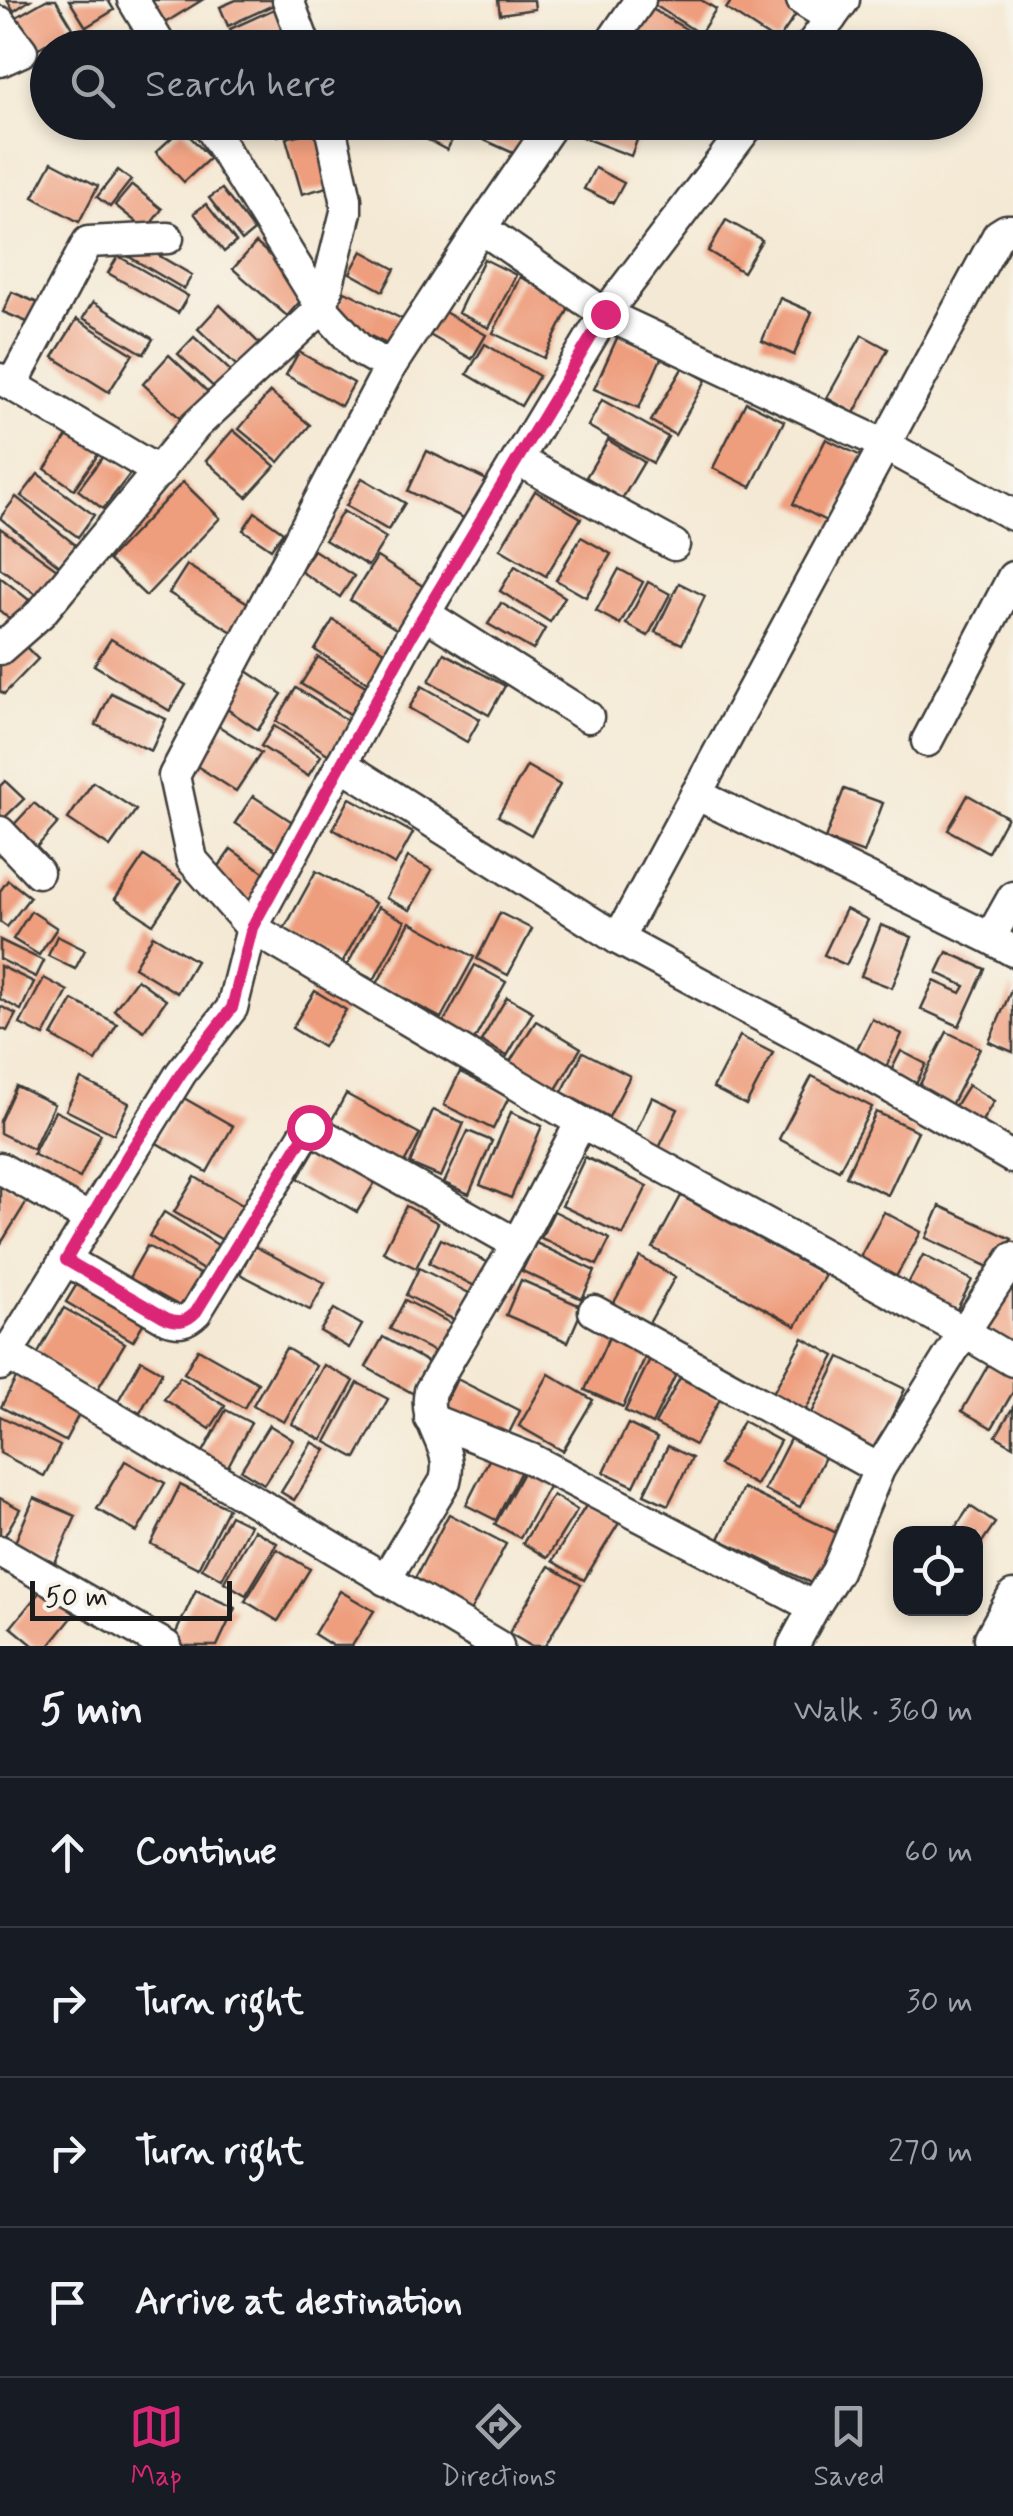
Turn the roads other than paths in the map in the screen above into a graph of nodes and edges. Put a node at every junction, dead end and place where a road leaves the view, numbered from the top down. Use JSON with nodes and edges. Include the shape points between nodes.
{"nodes":[{"id":1,"x":133,"y":0,"type":"edge"},
{"id":2,"x":288,"y":0,"type":"edge"},
{"id":3,"x":640,"y":0,"type":"edge"},
{"id":4,"x":802,"y":0,"type":"edge"},
{"id":5,"x":837,"y":9,"type":"edge"},
{"id":6,"x":0,"y":22,"type":"edge"},
{"id":7,"x":151,"y":30,"type":"edge"},
{"id":8,"x":299,"y":30,"type":"edge"},
{"id":9,"x":619,"y":30,"type":"edge"},
{"id":10,"x":822,"y":30,"type":"edge"},
{"id":11,"x":0,"y":61,"type":"edge"},
{"id":12,"x":218,"y":140,"type":"edge"},
{"id":13,"x":333,"y":140,"type":"edge"},
{"id":14,"x":542,"y":140,"type":"edge"},
{"id":15,"x":738,"y":140,"type":"edge"},
{"id":16,"x":481,"y":228,"type":"junction"},
{"id":17,"x":1013,"y":230,"type":"edge"},
{"id":18,"x":168,"y":238,"type":"dead end"},
{"id":19,"x":322,"y":308,"type":"junction"},
{"id":20,"x":605,"y":314,"type":"junction"},
{"id":21,"x":390,"y":367,"type":"junction"},
{"id":22,"x":6,"y":382,"type":"edge"},
{"id":23,"x":884,"y":444,"type":"junction"},
{"id":24,"x":518,"y":460,"type":"junction"},
{"id":25,"x":158,"y":472,"type":"junction"},
{"id":26,"x":1013,"y":514,"type":"edge"},
{"id":27,"x":674,"y":545,"type":"dead end"},
{"id":28,"x":1013,"y":576,"type":"edge"},
{"id":29,"x":425,"y":614,"type":"junction"},
{"id":30,"x":0,"y":649,"type":"edge"},
{"id":31,"x":588,"y":717,"type":"dead end"},
{"id":32,"x":926,"y":741,"type":"dead end"},
{"id":33,"x":340,"y":764,"type":"junction"},
{"id":34,"x":696,"y":794,"type":"junction"},
{"id":35,"x":0,"y":832,"type":"edge"},
{"id":36,"x":38,"y":872,"type":"dead end"},
{"id":37,"x":1013,"y":898,"type":"edge"},
{"id":38,"x":252,"y":928,"type":"junction"},
{"id":39,"x":618,"y":939,"type":"junction"},
{"id":40,"x":1002,"y":945,"type":"edge"},
{"id":41,"x":581,"y":1122,"type":"junction"},
{"id":42,"x":1013,"y":1158,"type":"edge"},
{"id":43,"x":0,"y":1168,"type":"edge"},
{"id":44,"x":90,"y":1220,"type":"junction"},
{"id":45,"x":517,"y":1244,"type":"junction"},
{"id":46,"x":1013,"y":1258,"type":"edge"},
{"id":47,"x":66,"y":1260,"type":"junction"},
{"id":48,"x":594,"y":1311,"type":"dead end"},
{"id":49,"x":964,"y":1332,"type":"junction"},
{"id":50,"x":2,"y":1356,"type":"edge"},
{"id":51,"x":1013,"y":1361,"type":"edge"},
{"id":52,"x":430,"y":1419,"type":"junction"},
{"id":53,"x":880,"y":1468,"type":"junction"},
{"id":54,"x":0,"y":1551,"type":"edge"},
{"id":55,"x":385,"y":1580,"type":"junction"},
{"id":56,"x":1013,"y":1596,"type":"edge"},
{"id":57,"x":814,"y":1606,"type":"junction"},
{"id":58,"x":992,"y":1643,"type":"edge"},
{"id":59,"x":166,"y":1646,"type":"edge"},
{"id":60,"x":498,"y":1646,"type":"edge"},
{"id":61,"x":793,"y":1646,"type":"edge"}],
"edges":[{"from":1,"to":7,"type":"street"},
{"from":2,"to":8,"type":"street"},
{"from":3,"to":9,"type":"street"},
{"from":4,"to":5,"type":"street"},
{"from":5,"to":10,"type":"street"},
{"from":6,"to":11,"type":"street","via":[[22,51]]},
{"from":12,"to":19,"type":"street"},
{"from":13,"to":19,"type":"street","via":[[346,212]]},
{"from":14,"to":16,"type":"street"},
{"from":15,"to":20,"type":"street"},
{"from":16,"to":20,"type":"street"},
{"from":16,"to":21,"type":"street"},
{"from":17,"to":23,"type":"street","via":[[998,235]]},
{"from":18,"to":22,"type":"street","via":[[88,242]]},
{"from":19,"to":21,"type":"street","via":[[360,350]]},
{"from":19,"to":25,"type":"street","via":[[196,424]]},
{"from":20,"to":23,"type":"street"},
{"from":20,"to":24,"type":"street"},
{"from":21,"to":38,"type":"street","via":[[174,776],[192,860]]},
{"from":22,"to":25,"type":"street"},
{"from":23,"to":26,"type":"street"},
{"from":23,"to":34,"type":"street"},
{"from":24,"to":27,"type":"street"},
{"from":24,"to":29,"type":"street"},
{"from":25,"to":30,"type":"street","via":[[41,614]]},
{"from":28,"to":32,"type":"street"},
{"from":29,"to":31,"type":"street"},
{"from":29,"to":33,"type":"street"},
{"from":33,"to":38,"type":"street"},
{"from":33,"to":39,"type":"street"},
{"from":34,"to":39,"type":"street"},
{"from":34,"to":40,"type":"street"},
{"from":35,"to":36,"type":"street"},
{"from":37,"to":40,"type":"street"},
{"from":38,"to":41,"type":"street"},
{"from":38,"to":44,"type":"street","via":[[232,1008],[182,1072]]},
{"from":39,"to":42,"type":"street"},
{"from":41,"to":45,"type":"street"},
{"from":41,"to":49,"type":"street"},
{"from":43,"to":44,"type":"street"},
{"from":44,"to":47,"type":"street"},
{"from":45,"to":47,"type":"street","via":[[309,1127],[188,1320],[166,1318]]},
{"from":45,"to":52,"type":"street","via":[[430,1391]]},
{"from":46,"to":49,"type":"street"},
{"from":47,"to":50,"type":"street"},
{"from":48,"to":53,"type":"street"},
{"from":49,"to":51,"type":"street"},
{"from":49,"to":53,"type":"street"},
{"from":50,"to":55,"type":"street"},
{"from":52,"to":55,"type":"street","via":[[448,1458],[445,1481]]},
{"from":52,"to":57,"type":"street","via":[[531,1459]]},
{"from":53,"to":57,"type":"street","via":[[837,1572]]},
{"from":54,"to":59,"type":"street"},
{"from":55,"to":60,"type":"street"},
{"from":56,"to":58,"type":"street"},
{"from":57,"to":61,"type":"street"}]}
